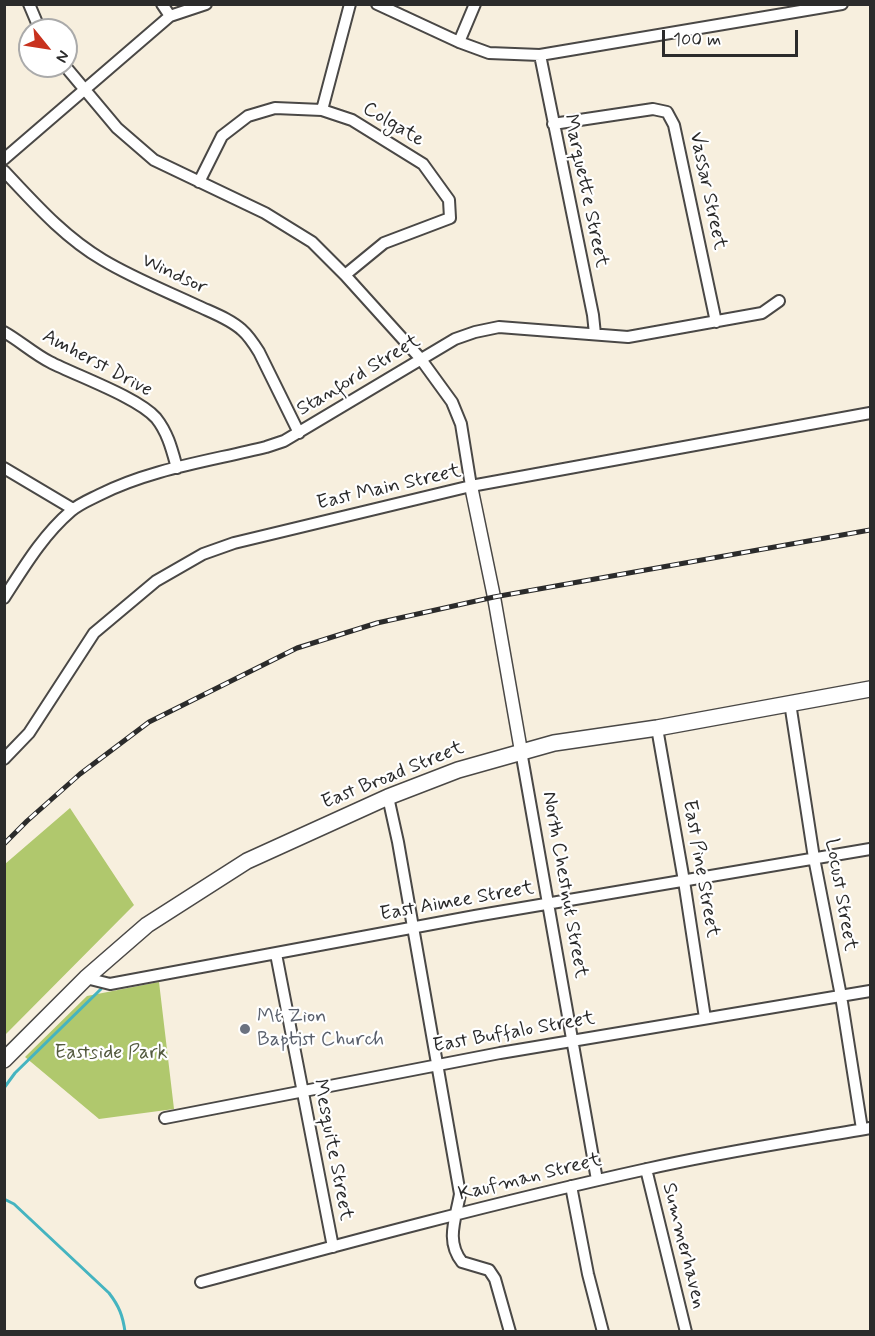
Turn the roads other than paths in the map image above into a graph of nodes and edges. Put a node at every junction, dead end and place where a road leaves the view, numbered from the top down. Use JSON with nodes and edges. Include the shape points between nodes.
{"nodes":[{"id":1,"x":29,"y":4,"type":"edge"},
{"id":2,"x":162,"y":4,"type":"edge"},
{"id":3,"x":206,"y":4,"type":"edge"},
{"id":4,"x":350,"y":4,"type":"edge"},
{"id":5,"x":377,"y":4,"type":"edge"},
{"id":6,"x":475,"y":4,"type":"edge"},
{"id":7,"x":842,"y":4,"type":"edge"},
{"id":8,"x":815,"y":6,"type":"edge"},
{"id":9,"x":170,"y":16,"type":"junction"},
{"id":10,"x":35,"y":18,"type":"edge"},
{"id":11,"x":459,"y":42,"type":"junction"},
{"id":12,"x":540,"y":55,"type":"junction"},
{"id":13,"x":75,"y":78,"type":"edge"},
{"id":14,"x":84,"y":88,"type":"junction"},
{"id":15,"x":322,"y":110,"type":"junction"},
{"id":16,"x":553,"y":124,"type":"junction"},
{"id":17,"x":4,"y":159,"type":"edge"},
{"id":18,"x":4,"y":171,"type":"edge"},
{"id":19,"x":199,"y":182,"type":"junction"},
{"id":20,"x":345,"y":274,"type":"junction"},
{"id":21,"x":779,"y":301,"type":"dead end"},
{"id":22,"x":716,"y":322,"type":"junction"},
{"id":23,"x":4,"y":332,"type":"edge"},
{"id":24,"x":595,"y":334,"type":"junction"},
{"id":25,"x":420,"y":358,"type":"junction"},
{"id":26,"x":870,"y":413,"type":"edge"},
{"id":27,"x":299,"y":433,"type":"junction"},
{"id":28,"x":4,"y":468,"type":"edge"},
{"id":29,"x":177,"y":468,"type":"junction"},
{"id":30,"x":471,"y":486,"type":"junction"},
{"id":31,"x":73,"y":509,"type":"junction"},
{"id":32,"x":4,"y":598,"type":"edge"},
{"id":33,"x":870,"y":689,"type":"edge"},
{"id":34,"x":790,"y":703,"type":"junction"},
{"id":35,"x":657,"y":728,"type":"junction"},
{"id":36,"x":521,"y":751,"type":"junction"},
{"id":37,"x":4,"y":759,"type":"edge"},
{"id":38,"x":388,"y":797,"type":"junction"},
{"id":39,"x":870,"y":849,"type":"edge"},
{"id":40,"x":814,"y":858,"type":"junction"},
{"id":41,"x":684,"y":880,"type":"junction"},
{"id":42,"x":548,"y":904,"type":"junction"},
{"id":43,"x":412,"y":928,"type":"junction"},
{"id":44,"x":276,"y":954,"type":"junction"},
{"id":45,"x":86,"y":978,"type":"junction"},
{"id":46,"x":870,"y":991,"type":"edge"},
{"id":47,"x":841,"y":996,"type":"junction"},
{"id":48,"x":705,"y":1018,"type":"junction"},
{"id":49,"x":571,"y":1041,"type":"junction"},
{"id":50,"x":4,"y":1060,"type":"edge"},
{"id":51,"x":437,"y":1065,"type":"junction"},
{"id":52,"x":302,"y":1092,"type":"junction"},
{"id":53,"x":165,"y":1118,"type":"dead end"},
{"id":54,"x":866,"y":1129,"type":"edge"},
{"id":55,"x":646,"y":1169,"type":"junction"},
{"id":56,"x":597,"y":1180,"type":"junction"},
{"id":57,"x":571,"y":1186,"type":"junction"},
{"id":58,"x":457,"y":1215,"type":"junction"},
{"id":59,"x":333,"y":1247,"type":"junction"},
{"id":60,"x":201,"y":1282,"type":"dead end"},
{"id":61,"x":510,"y":1332,"type":"edge"},
{"id":62,"x":603,"y":1332,"type":"edge"},
{"id":63,"x":686,"y":1332,"type":"edge"}],
"edges":[{"from":1,"to":10,"type":"street"},
{"from":2,"to":9,"type":"street"},
{"from":3,"to":9,"type":"street"},
{"from":4,"to":15,"type":"street"},
{"from":5,"to":11,"type":"street"},
{"from":6,"to":11,"type":"street"},
{"from":7,"to":8,"type":"street"},
{"from":8,"to":12,"type":"street"},
{"from":9,"to":14,"type":"street"},
{"from":11,"to":12,"type":"street","via":[[489,53]]},
{"from":12,"to":16,"type":"street","name":"Marquette Street"},
{"from":13,"to":14,"type":"street"},
{"from":14,"to":17,"type":"street"},
{"from":14,"to":19,"type":"street","via":[[117,128],[154,160]]},
{"from":15,"to":19,"type":"street","name":"Colgate","via":[[275,108],[248,116],[222,135]]},
{"from":15,"to":20,"type":"street","name":"Colgate","via":[[352,120],[423,164],[448,200],[450,218],[384,243]]},
{"from":16,"to":22,"type":"street","name":"Vassar Street","via":[[653,109],[667,112],[674,125]]},
{"from":16,"to":24,"type":"street","name":"Marquette Street"},
{"from":18,"to":27,"type":"street","name":"Windsor","via":[[60,230],[80,244],[124,271],[242,329],[259,352]]},
{"from":19,"to":20,"type":"street","via":[[265,213],[312,242]]},
{"from":20,"to":25,"type":"street"},
{"from":21,"to":22,"type":"street","name":"Stanford Street","via":[[762,313]]},
{"from":22,"to":24,"type":"street","name":"Stanford Street","via":[[628,337]]},
{"from":23,"to":29,"type":"street","name":"Amherst Drive","via":[[47,360],[139,404],[164,430]]},
{"from":24,"to":25,"type":"street","name":"Stanford Street","via":[[499,327],[455,339]]},
{"from":25,"to":27,"type":"street","name":"Stanford Street"},
{"from":25,"to":30,"type":"street","via":[[452,402],[461,424]]},
{"from":26,"to":30,"type":"street","name":"East Main Street"},
{"from":27,"to":29,"type":"street","name":"Stanford Street","via":[[266,447]]},
{"from":28,"to":31,"type":"street"},
{"from":29,"to":31,"type":"street","name":"Stanford Street","via":[[135,479]]},
{"from":30,"to":36,"type":"street","name":"North Chestnut Street"},
{"from":30,"to":37,"type":"street","name":"East Main Street","via":[[234,543],[203,554],[156,581],[94,633],[29,733]]},
{"from":31,"to":32,"type":"street","name":"Stanford Street","via":[[38,546]]},
{"from":33,"to":34,"type":"main road","name":"East Broad Street"},
{"from":34,"to":35,"type":"main road","name":"East Broad Street"},
{"from":34,"to":40,"type":"street","name":"Locust Street"},
{"from":35,"to":36,"type":"main road","name":"East Broad Street"},
{"from":35,"to":41,"type":"street","name":"East Pine Street"},
{"from":36,"to":38,"type":"main road","name":"East Broad Street"},
{"from":36,"to":42,"type":"street","name":"North Chestnut Street"},
{"from":38,"to":43,"type":"street"},
{"from":38,"to":45,"type":"main road","name":"East Broad Street","via":[[247,861],[147,925]]},
{"from":39,"to":40,"type":"street","name":"East Aimee Street"},
{"from":40,"to":41,"type":"street","name":"East Aimee Street"},
{"from":40,"to":47,"type":"street","name":"Locust Street"},
{"from":41,"to":42,"type":"street","name":"East Aimee Street"},
{"from":41,"to":48,"type":"street","name":"East Pine Street"},
{"from":42,"to":43,"type":"street","name":"East Aimee Street"},
{"from":42,"to":49,"type":"street","name":"North Chestnut Street"},
{"from":43,"to":44,"type":"street","name":"East Aimee Street"},
{"from":43,"to":51,"type":"street"},
{"from":44,"to":45,"type":"street","name":"East Aimee Street","via":[[110,984]]},
{"from":44,"to":52,"type":"street","name":"Mesquite Street"},
{"from":45,"to":50,"type":"main road","name":"East Broad Street"},
{"from":46,"to":47,"type":"street","name":"East Buffalo Street"},
{"from":47,"to":48,"type":"street","name":"East Buffalo Street"},
{"from":47,"to":54,"type":"street","name":"Locust Street"},
{"from":48,"to":49,"type":"street","name":"East Buffalo Street"},
{"from":49,"to":51,"type":"street","name":"East Buffalo Street"},
{"from":49,"to":56,"type":"street","name":"North Chestnut Street"},
{"from":51,"to":52,"type":"street","name":"East Buffalo Street"},
{"from":51,"to":58,"type":"street","via":[[460,1194]]},
{"from":52,"to":53,"type":"street","name":"East Buffalo Street"},
{"from":52,"to":59,"type":"street","name":"Mesquite Street"},
{"from":54,"to":55,"type":"street","name":"Kaufman Street"},
{"from":55,"to":56,"type":"street","name":"Kaufman Street"},
{"from":55,"to":63,"type":"street","name":"Summerhaven"},
{"from":56,"to":57,"type":"street","name":"Kaufman Street"},
{"from":57,"to":58,"type":"street","name":"Kaufman Street"},
{"from":57,"to":62,"type":"street"},
{"from":58,"to":59,"type":"street","name":"Kaufman Street"},
{"from":58,"to":61,"type":"street","via":[[452,1229],[457,1256],[462,1262],[489,1270]]},
{"from":59,"to":60,"type":"street","name":"Kaufman Street"}]}
